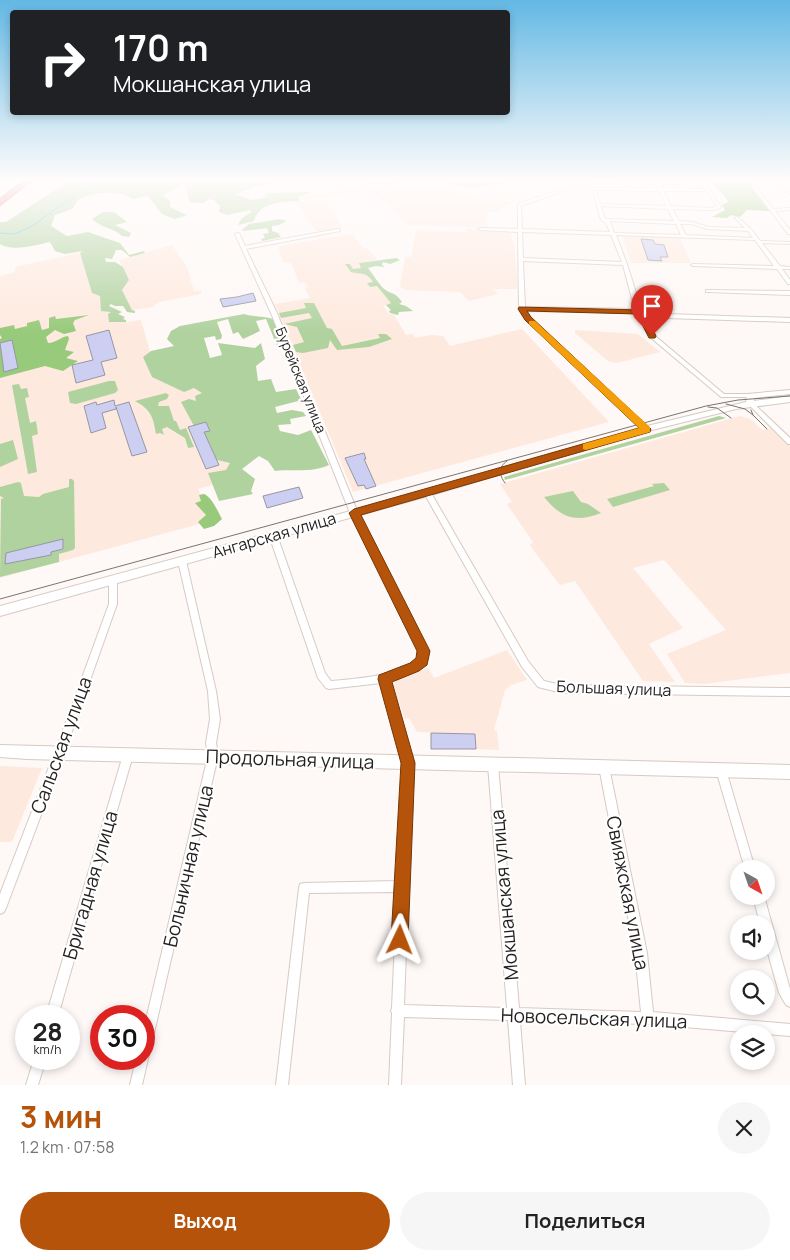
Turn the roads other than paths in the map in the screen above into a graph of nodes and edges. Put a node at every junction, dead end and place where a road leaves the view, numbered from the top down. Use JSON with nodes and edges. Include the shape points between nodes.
{"nodes":[{"id":1,"x":329,"y":232,"type":"edge"},
{"id":2,"x":519,"y":232,"type":"edge"},
{"id":3,"x":558,"y":232,"type":"edge"},
{"id":4,"x":682,"y":232,"type":"edge"},
{"id":5,"x":750,"y":232,"type":"edge"},
{"id":6,"x":237,"y":234,"type":"dead end"},
{"id":7,"x":614,"y":234,"type":"junction"},
{"id":8,"x":684,"y":236,"type":"junction"},
{"id":9,"x":757,"y":240,"type":"junction"},
{"id":10,"x":790,"y":243,"type":"edge"},
{"id":11,"x":244,"y":248,"type":"junction"},
{"id":12,"x":520,"y":260,"type":"junction"},
{"id":13,"x":625,"y":264,"type":"junction"},
{"id":14,"x":694,"y":265,"type":"dead end"},
{"id":15,"x":779,"y":268,"type":"junction"},
{"id":16,"x":790,"y":268,"type":"edge"},
{"id":17,"x":790,"y":283,"type":"edge"},
{"id":18,"x":708,"y":291,"type":"dead end"},
{"id":19,"x":790,"y":293,"type":"edge"},
{"id":20,"x":522,"y":309,"type":"junction"},
{"id":21,"x":640,"y":311,"type":"junction"},
{"id":22,"x":790,"y":320,"type":"edge"},
{"id":23,"x":790,"y":392,"type":"edge"},
{"id":24,"x":748,"y":398,"type":"junction"},
{"id":25,"x":790,"y":399,"type":"edge"},
{"id":26,"x":646,"y":429,"type":"junction"},
{"id":27,"x":790,"y":442,"type":"edge"},
{"id":28,"x":428,"y":493,"type":"junction"},
{"id":29,"x":354,"y":513,"type":"junction"},
{"id":30,"x":273,"y":535,"type":"junction"},
{"id":31,"x":182,"y":561,"type":"junction"},
{"id":32,"x":113,"y":580,"type":"junction"},
{"id":33,"x":0,"y":611,"type":"edge"},
{"id":34,"x":384,"y":679,"type":"junction"},
{"id":35,"x":790,"y":692,"type":"edge"},
{"id":36,"x":0,"y":751,"type":"edge"},
{"id":37,"x":59,"y":754,"type":"junction"},
{"id":38,"x":128,"y":755,"type":"junction"},
{"id":39,"x":214,"y":756,"type":"junction"},
{"id":40,"x":408,"y":763,"type":"junction"},
{"id":41,"x":493,"y":765,"type":"junction"},
{"id":42,"x":604,"y":768,"type":"junction"},
{"id":43,"x":721,"y":770,"type":"junction"},
{"id":44,"x":790,"y":772,"type":"edge"},
{"id":45,"x":747,"y":860,"type":"edge"},
{"id":46,"x":402,"y":886,"type":"junction"},
{"id":47,"x":0,"y":908,"type":"edge"},
{"id":48,"x":775,"y":957,"type":"edge"},
{"id":49,"x":790,"y":1001,"type":"edge"},
{"id":50,"x":55,"y":1005,"type":"edge"},
{"id":51,"x":155,"y":1006,"type":"edge"},
{"id":52,"x":397,"y":1012,"type":"junction"},
{"id":53,"x":515,"y":1015,"type":"junction"},
{"id":54,"x":648,"y":1018,"type":"junction"},
{"id":55,"x":790,"y":1030,"type":"edge"},
{"id":56,"x":37,"y":1070,"type":"edge"},
{"id":57,"x":139,"y":1070,"type":"edge"},
{"id":58,"x":32,"y":1085,"type":"edge"},
{"id":59,"x":136,"y":1085,"type":"edge"},
{"id":60,"x":282,"y":1085,"type":"edge"},
{"id":61,"x":395,"y":1085,"type":"edge"},
{"id":62,"x":519,"y":1085,"type":"edge"}],
"edges":[{"from":1,"to":11,"type":"street"},
{"from":2,"to":12,"type":"street"},
{"from":3,"to":7,"type":"street"},
{"from":4,"to":8,"type":"street"},
{"from":5,"to":9,"type":"street"},
{"from":6,"to":11,"type":"street","name":"Бурейская улица"},
{"from":7,"to":8,"type":"street"},
{"from":7,"to":13,"type":"street"},
{"from":8,"to":9,"type":"street"},
{"from":9,"to":10,"type":"street"},
{"from":9,"to":15,"type":"street"},
{"from":11,"to":29,"type":"street","name":"Бурейская улица","via":[[274,313]]},
{"from":12,"to":13,"type":"street"},
{"from":12,"to":20,"type":"street"},
{"from":13,"to":21,"type":"street"},
{"from":14,"to":15,"type":"street"},
{"from":15,"to":16,"type":"street"},
{"from":15,"to":17,"type":"street"},
{"from":18,"to":19,"type":"street"},
{"from":20,"to":21,"type":"street"},
{"from":20,"to":26,"type":"street","via":[[528,319]]},
{"from":21,"to":22,"type":"street","via":[[667,316]]},
{"from":21,"to":24,"type":"street","via":[[652,336],[717,393]]},
{"from":23,"to":24,"type":"main road","name":"Ангарская улица"},
{"from":24,"to":25,"type":"main road","name":"Ангарская улица"},
{"from":24,"to":26,"type":"main road","name":"Ангарская улица"},
{"from":24,"to":27,"type":"street"},
{"from":26,"to":28,"type":"main road","name":"Ангарская улица"},
{"from":28,"to":29,"type":"main road","name":"Ангарская улица"},
{"from":28,"to":35,"type":"street","name":"Большая улица","via":[[525,664],[541,684],[562,689]]},
{"from":29,"to":30,"type":"main road","name":"Ангарская улица"},
{"from":29,"to":34,"type":"street","via":[[423,651],[423,661],[415,667]]},
{"from":30,"to":31,"type":"main road","name":"Ангарская улица"},
{"from":30,"to":34,"type":"street","via":[[321,675],[329,685]]},
{"from":31,"to":32,"type":"main road","name":"Ангарская улица"},
{"from":31,"to":39,"type":"street","name":"Больничная улица","via":[[212,690],[215,719],[211,743]]},
{"from":32,"to":33,"type":"main road","name":"Ангарская улица"},
{"from":32,"to":37,"type":"street","name":"Сальская улица","via":[[113,604]]},
{"from":34,"to":40,"type":"street"},
{"from":36,"to":37,"type":"main road","name":"Продольная улица"},
{"from":37,"to":38,"type":"main road","name":"Продольная улица"},
{"from":37,"to":47,"type":"street","name":"Сальская улица"},
{"from":38,"to":39,"type":"main road","name":"Продольная улица"},
{"from":38,"to":50,"type":"street","name":"Бригадная улица"},
{"from":39,"to":40,"type":"main road","name":"Продольная улица"},
{"from":39,"to":51,"type":"street","name":"Больничная улица"},
{"from":40,"to":41,"type":"main road","name":"Продольная улица"},
{"from":40,"to":46,"type":"street"},
{"from":41,"to":42,"type":"main road","name":"Продольная улица"},
{"from":41,"to":53,"type":"street","name":"Мокшанская улица"},
{"from":42,"to":43,"type":"main road","name":"Продольная улица"},
{"from":42,"to":54,"type":"street","name":"Свияжская улица","via":[[641,953]]},
{"from":43,"to":44,"type":"main road","name":"Продольная улица"},
{"from":43,"to":45,"type":"street"},
{"from":46,"to":52,"type":"street"},
{"from":46,"to":60,"type":"street","via":[[304,888]]},
{"from":48,"to":49,"type":"street"},
{"from":52,"to":53,"type":"street","name":"Новосельская улица"},
{"from":52,"to":61,"type":"street"},
{"from":53,"to":54,"type":"street","name":"Новосельская улица"},
{"from":53,"to":62,"type":"street","name":"Мокшанская улица"},
{"from":54,"to":55,"type":"street","name":"Новосельская улица"},
{"from":56,"to":58,"type":"street"},
{"from":57,"to":59,"type":"street"}]}
